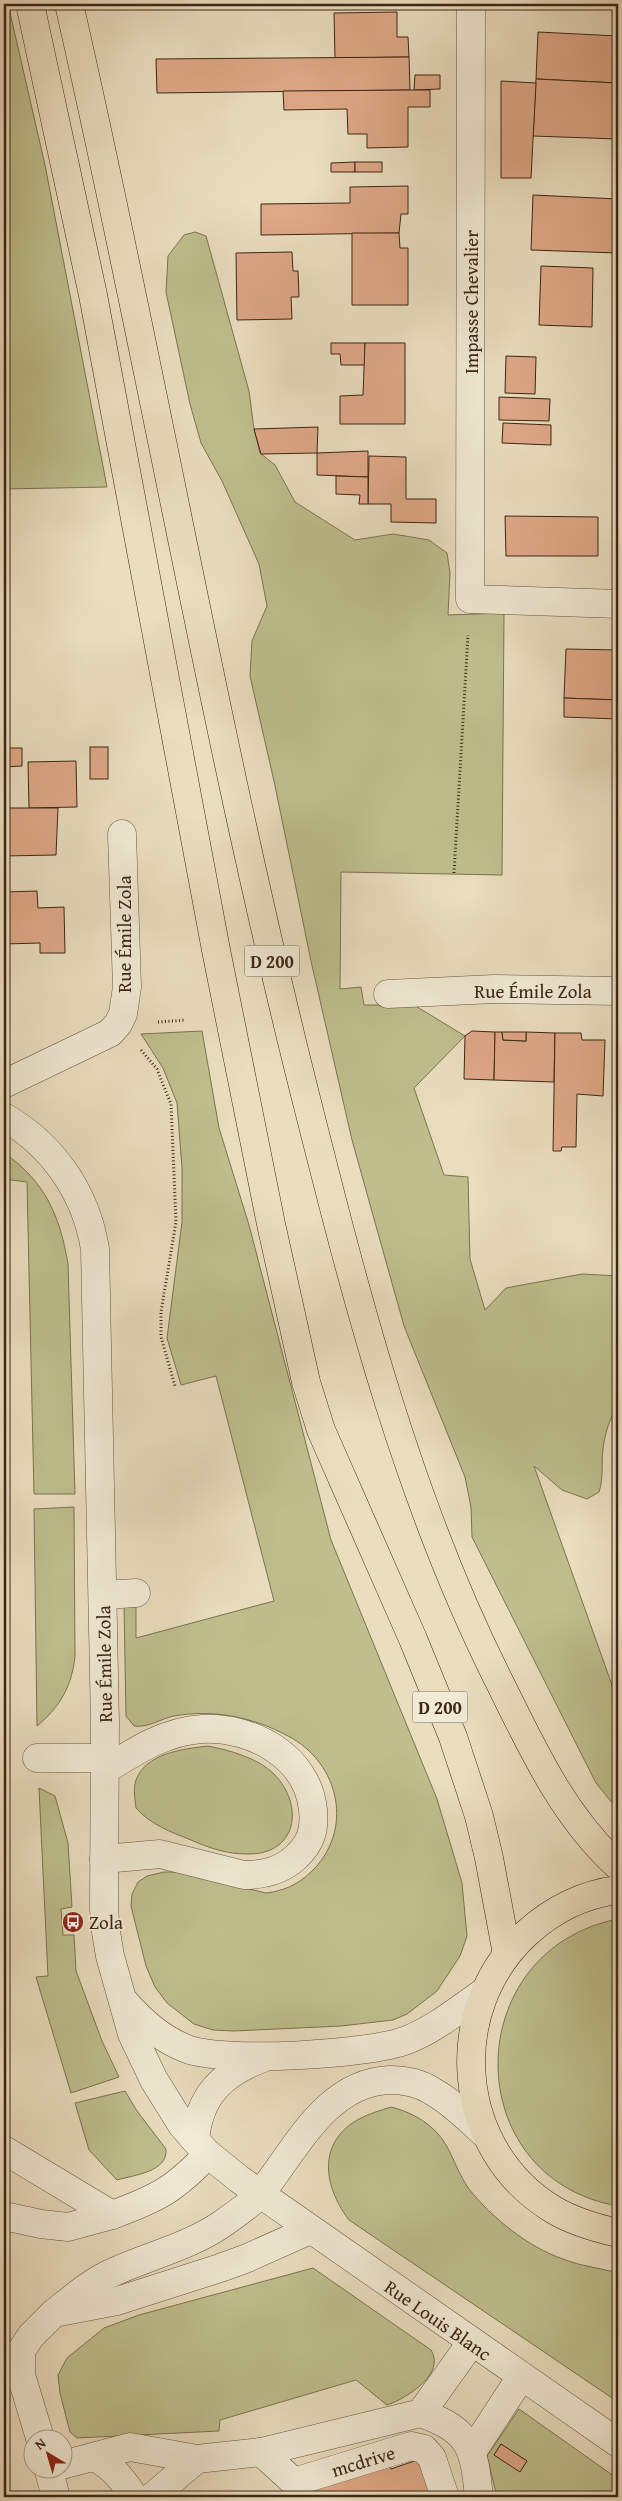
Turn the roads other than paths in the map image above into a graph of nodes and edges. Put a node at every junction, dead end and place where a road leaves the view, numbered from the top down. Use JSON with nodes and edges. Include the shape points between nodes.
{"nodes":[{"id":1,"x":30,"y":4,"type":"edge"},
{"id":2,"x":69,"y":4,"type":"edge"},
{"id":3,"x":471,"y":4,"type":"edge"},
{"id":4,"x":618,"y":604,"type":"edge"},
{"id":5,"x":122,"y":834,"type":"dead end"},
{"id":6,"x":618,"y":991,"type":"edge"},
{"id":7,"x":388,"y":994,"type":"dead end"},
{"id":8,"x":4,"y":1084,"type":"edge"},
{"id":9,"x":4,"y":1117,"type":"edge"},
{"id":10,"x":136,"y":1593,"type":"dead end"},
{"id":11,"x":103,"y":1595,"type":"junction"},
{"id":12,"x":38,"y":1758,"type":"dead end"},
{"id":13,"x":105,"y":1764,"type":"junction"},
{"id":14,"x":104,"y":1859,"type":"junction"},
{"id":15,"x":618,"y":1866,"type":"edge"},
{"id":16,"x":618,"y":1890,"type":"edge"},
{"id":17,"x":507,"y":1954,"type":"junction"},
{"id":18,"x":484,"y":1992,"type":"junction"},
{"id":19,"x":122,"y":1998,"type":"junction"},
{"id":20,"x":272,"y":2055,"type":"junction"},
{"id":21,"x":485,"y":2134,"type":"junction"},
{"id":22,"x":202,"y":2147,"type":"junction"},
{"id":23,"x":4,"y":2150,"type":"edge"},
{"id":24,"x":259,"y":2195,"type":"junction"},
{"id":25,"x":112,"y":2215,"type":"junction"},
{"id":26,"x":4,"y":2216,"type":"edge"},
{"id":27,"x":310,"y":2230,"type":"junction"},
{"id":28,"x":618,"y":2232,"type":"edge"},
{"id":29,"x":54,"y":2313,"type":"junction"},
{"id":30,"x":471,"y":2343,"type":"junction"},
{"id":31,"x":521,"y":2377,"type":"junction"},
{"id":32,"x":421,"y":2413,"type":"junction"},
{"id":33,"x":37,"y":2428,"type":"edge"},
{"id":34,"x":618,"y":2443,"type":"edge"},
{"id":35,"x":261,"y":2452,"type":"junction"},
{"id":36,"x":472,"y":2452,"type":"junction"},
{"id":37,"x":93,"y":2456,"type":"junction"},
{"id":38,"x":197,"y":2459,"type":"junction"},
{"id":39,"x":72,"y":2462,"type":"edge"},
{"id":40,"x":51,"y":2478,"type":"edge"},
{"id":41,"x":56,"y":2497,"type":"edge"},
{"id":42,"x":134,"y":2497,"type":"edge"},
{"id":43,"x":152,"y":2497,"type":"edge"},
{"id":44,"x":445,"y":2497,"type":"edge"},
{"id":45,"x":480,"y":2497,"type":"edge"}],
"edges":[{"from":1,"to":17,"type":"main road","number":"D 200","via":[[93,295],[216,950],[306,1382],[321,1430],[453,1738],[487,1850]]},
{"from":2,"to":15,"type":"main road","number":"D 200","via":[[249,863],[293,1047],[363,1313],[422,1502],[483,1650],[560,1798],[584,1830]]},
{"from":3,"to":4,"type":"street","name":"Impasse Chevalier","via":[[470,599]]},
{"from":5,"to":8,"type":"street","name":"Rue Émile Zola","via":[[127,987],[123,1014],[110,1033]]},
{"from":6,"to":7,"type":"street","name":"Rue Émile Zola","via":[[494,989]]},
{"from":9,"to":11,"type":"street","name":"Rue Émile Zola","via":[[50,1152],[68,1179],[91,1226],[96,1274]]},
{"from":10,"to":11,"type":"street"},
{"from":11,"to":13,"type":"street","name":"Rue Émile Zola"},
{"from":12,"to":13,"type":"street"},
{"from":13,"to":14,"type":"street","name":"Rue Émile Zola"},
{"from":13,"to":14,"type":"street","via":[[174,1734],[201,1729],[243,1733],[273,1748],[296,1766],[306,1781],[314,1825],[308,1845],[294,1859],[277,1870],[259,1875],[244,1876],[160,1854]]},
{"from":14,"to":19,"type":"street","name":"Rue Émile Zola","via":[[106,1932]]},
{"from":16,"to":17,"type":"main road","via":[[596,1894],[562,1908],[532,1928]]},
{"from":17,"to":18,"type":"main road"},
{"from":18,"to":20,"type":"street","via":[[421,2034],[386,2047]]},
{"from":18,"to":21,"type":"main road","via":[[473,2027],[470,2063],[474,2099]]},
{"from":19,"to":20,"type":"street","via":[[152,2030],[188,2049],[221,2056]]},
{"from":19,"to":22,"type":"street","name":"Rue Émile Zola","via":[[132,2034],[154,2080],[182,2125]]},
{"from":20,"to":22,"type":"street","via":[[235,2072],[206,2099],[200,2111]]},
{"from":21,"to":24,"type":"street","via":[[431,2090],[395,2080],[361,2085],[338,2098],[315,2120]]},
{"from":21,"to":28,"type":"main road","via":[[514,2177],[540,2200],[586,2225]]},
{"from":22,"to":24,"type":"street","name":"Rue Émile Zola"},
{"from":22,"to":25,"type":"street","via":[[176,2185],[156,2198]]},
{"from":23,"to":25,"type":"street"},
{"from":24,"to":27,"type":"street","name":"Rue Louis Blanc"},
{"from":24,"to":29,"type":"street","via":[[212,2231],[114,2271],[91,2284]]},
{"from":25,"to":26,"type":"street","via":[[68,2227]]},
{"from":27,"to":29,"type":"street","via":[[220,2268],[117,2301]]},
{"from":27,"to":30,"type":"street","name":"Rue Louis Blanc"},
{"from":29,"to":33,"type":"street","via":[[21,2351],[21,2374]]},
{"from":30,"to":31,"type":"street","name":"Rue Louis Blanc"},
{"from":30,"to":32,"type":"street"},
{"from":31,"to":34,"type":"street","name":"Rue Louis Blanc"},
{"from":31,"to":36,"type":"street"},
{"from":32,"to":35,"type":"street"},
{"from":32,"to":36,"type":"street","via":[[435,2418],[463,2437]]},
{"from":35,"to":38,"type":"street"},
{"from":35,"to":44,"type":"street","name":"mcdrive","via":[[294,2482],[411,2446],[424,2449],[432,2458]]},
{"from":36,"to":45,"type":"street"},
{"from":37,"to":38,"type":"street","via":[[130,2447]]},
{"from":37,"to":39,"type":"street"},
{"from":37,"to":42,"type":"street","via":[[114,2472]]},
{"from":38,"to":43,"type":"street"},
{"from":40,"to":41,"type":"street"}]}
